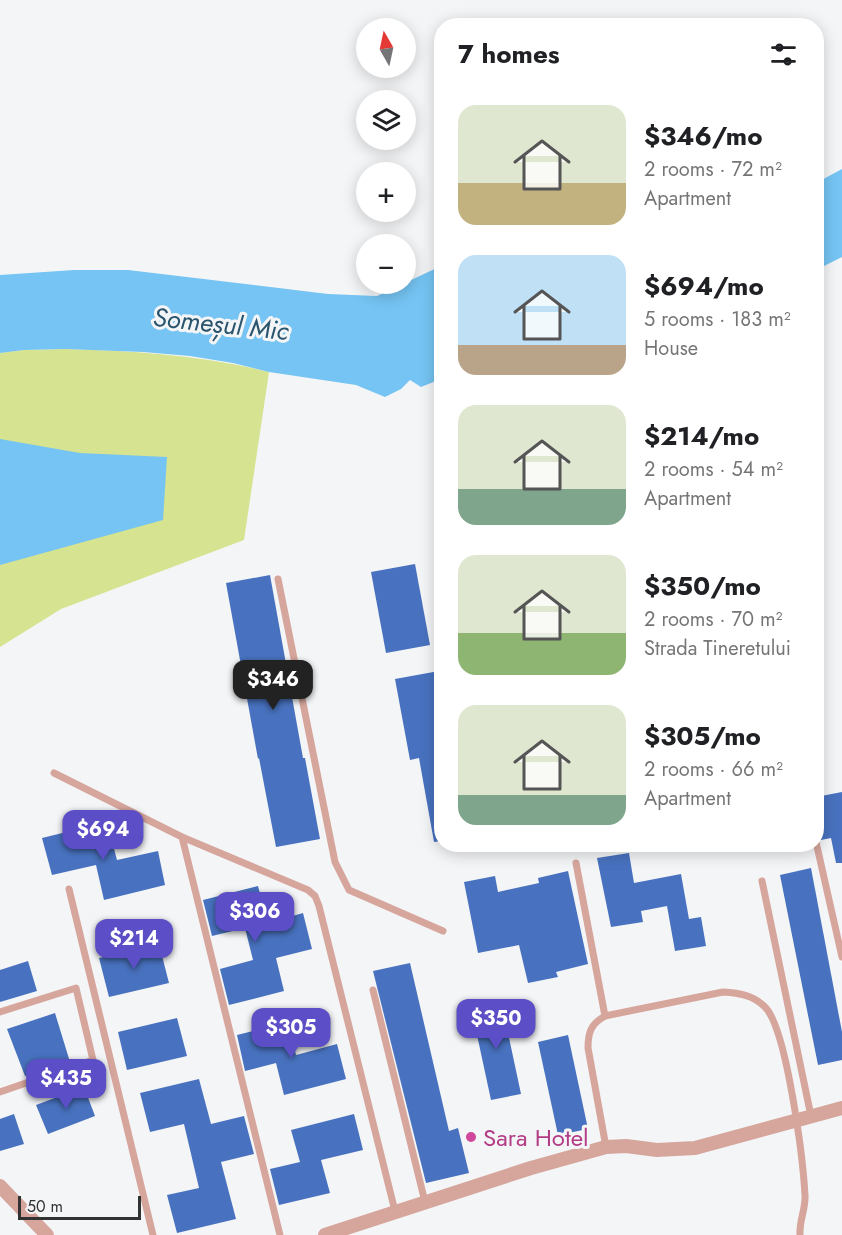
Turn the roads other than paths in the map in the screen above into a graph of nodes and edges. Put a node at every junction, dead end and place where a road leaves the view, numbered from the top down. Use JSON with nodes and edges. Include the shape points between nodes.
{"nodes":[{"id":1,"x":278,"y":579,"type":"dead end"},
{"id":2,"x":54,"y":773,"type":"dead end"},
{"id":3,"x":182,"y":837,"type":"junction"},
{"id":4,"x":818,"y":852,"type":"edge"},
{"id":5,"x":576,"y":863,"type":"dead end"},
{"id":6,"x":762,"y":881,"type":"dead end"},
{"id":7,"x":69,"y":889,"type":"dead end"},
{"id":8,"x":442,"y":931,"type":"dead end"},
{"id":9,"x":842,"y":957,"type":"edge"},
{"id":10,"x":373,"y":990,"type":"dead end"},
{"id":11,"x":0,"y":1012,"type":"edge"},
{"id":12,"x":605,"y":1016,"type":"junction"},
{"id":13,"x":0,"y":1092,"type":"edge"},
{"id":14,"x":842,"y":1108,"type":"edge"},
{"id":15,"x":811,"y":1116,"type":"junction"},
{"id":16,"x":795,"y":1120,"type":"junction"},
{"id":17,"x":606,"y":1147,"type":"junction"},
{"id":18,"x":0,"y":1186,"type":"edge"},
{"id":19,"x":425,"y":1202,"type":"junction"},
{"id":20,"x":395,"y":1211,"type":"junction"},
{"id":21,"x":47,"y":1235,"type":"edge"},
{"id":22,"x":153,"y":1235,"type":"edge"},
{"id":23,"x":280,"y":1235,"type":"edge"},
{"id":24,"x":325,"y":1235,"type":"edge"},
{"id":25,"x":800,"y":1235,"type":"edge"}],
"edges":[{"from":1,"to":8,"type":"lane","via":[[335,862],[349,890]]},
{"from":2,"to":3,"type":"lane"},
{"from":3,"to":20,"type":"lane","via":[[315,896]]},
{"from":3,"to":23,"type":"lane"},
{"from":4,"to":9,"type":"lane"},
{"from":5,"to":12,"type":"lane"},
{"from":6,"to":15,"type":"lane"},
{"from":7,"to":22,"type":"lane"},
{"from":10,"to":19,"type":"lane"},
{"from":11,"to":13,"type":"lane","via":[[76,988],[93,1060]]},
{"from":12,"to":16,"type":"lane","via":[[723,992],[753,998],[774,1020],[783,1044]]},
{"from":12,"to":17,"type":"lane","via":[[594,1022],[588,1034],[588,1048]]},
{"from":14,"to":15,"type":"street"},
{"from":15,"to":16,"type":"street"},
{"from":16,"to":17,"type":"street","via":[[696,1148]]},
{"from":16,"to":25,"type":"lane","via":[[805,1194]]},
{"from":17,"to":19,"type":"street"},
{"from":18,"to":21,"type":"street"},
{"from":19,"to":20,"type":"street"},
{"from":20,"to":24,"type":"street"}]}
